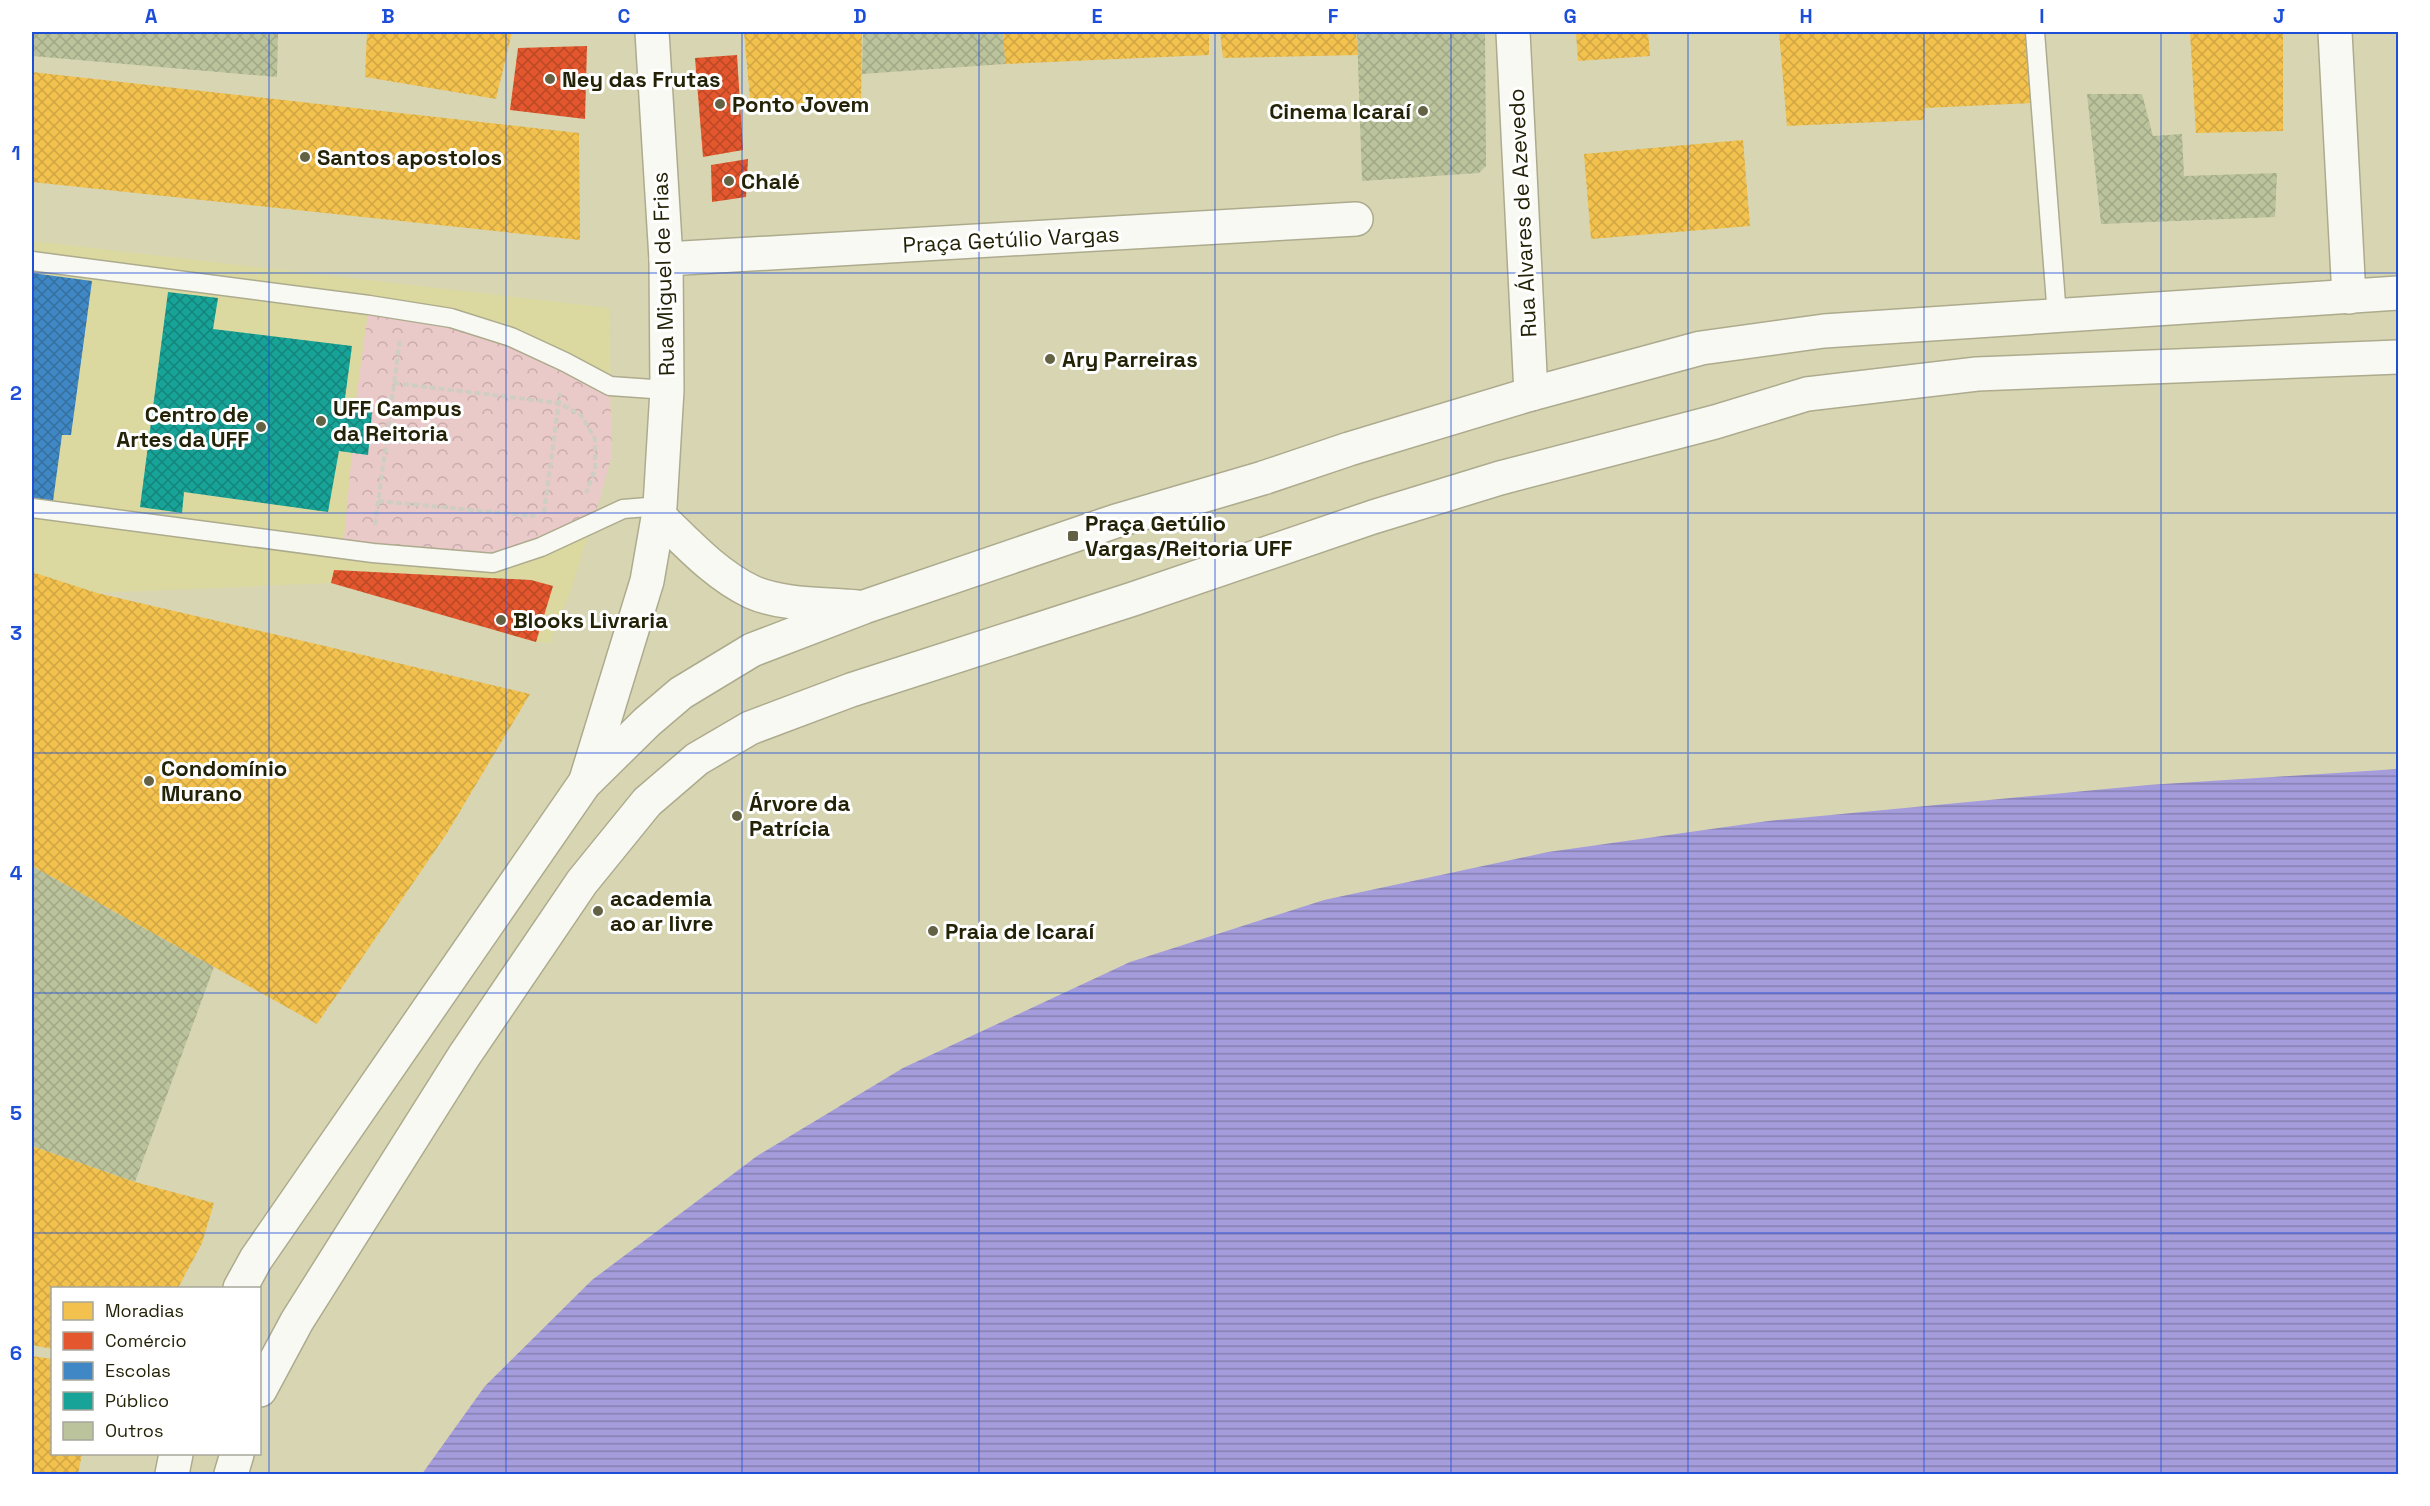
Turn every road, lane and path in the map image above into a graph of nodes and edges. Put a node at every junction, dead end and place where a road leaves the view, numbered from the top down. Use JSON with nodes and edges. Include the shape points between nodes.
{"nodes":[{"id":1,"x":652,"y":32,"type":"edge"},
{"id":2,"x":1513,"y":32,"type":"edge"},
{"id":3,"x":2035,"y":32,"type":"edge"},
{"id":4,"x":2335,"y":32,"type":"edge"},
{"id":5,"x":1356,"y":219,"type":"dead end"},
{"id":6,"x":666,"y":259,"type":"junction"},
{"id":7,"x":32,"y":261,"type":"edge"},
{"id":8,"x":2398,"y":293,"type":"edge"},
{"id":9,"x":2349,"y":297,"type":"junction"},
{"id":10,"x":404,"y":310,"type":"junction"},
{"id":11,"x":2057,"y":316,"type":"junction"},
{"id":12,"x":2398,"y":357,"type":"edge"},
{"id":13,"x":565,"y":362,"type":"junction"},
{"id":14,"x":394,"y":383,"type":"junction"},
{"id":15,"x":667,"y":390,"type":"junction"},
{"id":16,"x":1531,"y":394,"type":"junction"},
{"id":17,"x":559,"y":403,"type":"junction"},
{"id":18,"x":584,"y":500,"type":"dead end"},
{"id":19,"x":378,"y":501,"type":"junction"},
{"id":20,"x":32,"y":508,"type":"edge"},
{"id":21,"x":659,"y":511,"type":"junction"},
{"id":22,"x":554,"y":516,"type":"dead end"},
{"id":23,"x":543,"y":517,"type":"junction"},
{"id":24,"x":373,"y":553,"type":"junction"},
{"id":25,"x":864,"y":607,"type":"junction"},
{"id":26,"x":584,"y":784,"type":"junction"},
{"id":27,"x":241,"y":1287,"type":"edge"},
{"id":28,"x":261,"y":1388,"type":"edge"},
{"id":29,"x":176,"y":1455,"type":"edge"},
{"id":30,"x":237,"y":1455,"type":"edge"},
{"id":31,"x":172,"y":1474,"type":"edge"},
{"id":32,"x":231,"y":1474,"type":"edge"}],
"edges":[{"from":1,"to":6,"type":"street","name":"Rua Miguel de Frias"},
{"from":2,"to":16,"type":"street","name":"Rua Álvares de Azevedo"},
{"from":3,"to":11,"type":"lane"},
{"from":4,"to":9,"type":"street"},
{"from":5,"to":6,"type":"street","name":"Praça Getúlio Vargas"},
{"from":6,"to":15,"type":"street","name":"Rua Miguel de Frias"},
{"from":7,"to":10,"type":"lane"},
{"from":8,"to":9,"type":"street"},
{"from":9,"to":11,"type":"street"},
{"from":10,"to":13,"type":"lane","via":[[451,318],[511,337]]},
{"from":10,"to":14,"type":"path"},
{"from":11,"to":16,"type":"street","via":[[1824,331],[1712,347]]},
{"from":12,"to":28,"type":"street","via":[[1977,374],[1808,394],[1500,478],[1372,518],[851,690],[750,728],[697,759],[647,802],[582,882],[458,1066],[297,1321]]},
{"from":13,"to":15,"type":"lane","via":[[610,386]]},
{"from":13,"to":17,"type":"path"},
{"from":14,"to":17,"type":"path"},
{"from":14,"to":19,"type":"path"},
{"from":15,"to":21,"type":"street","name":"Rua Miguel de Frias"},
{"from":16,"to":25,"type":"street","via":[[1116,521]]},
{"from":17,"to":18,"type":"path","via":[[581,415],[595,439],[595,469]]},
{"from":17,"to":23,"type":"path"},
{"from":19,"to":23,"type":"path"},
{"from":19,"to":24,"type":"path"},
{"from":20,"to":24,"type":"lane"},
{"from":21,"to":24,"type":"lane","via":[[623,509],[541,547],[493,562]]},
{"from":21,"to":25,"type":"street","via":[[719,572],[753,592],[792,602]]},
{"from":21,"to":26,"type":"street","name":"Rua Miguel de Frias","via":[[647,581]]},
{"from":22,"to":23,"type":"path"},
{"from":25,"to":26,"type":"street","via":[[752,650],[717,669],[673,700]]},
{"from":26,"to":27,"type":"street","via":[[256,1259]]},
{"from":29,"to":31,"type":"street"},
{"from":30,"to":32,"type":"street"}]}
